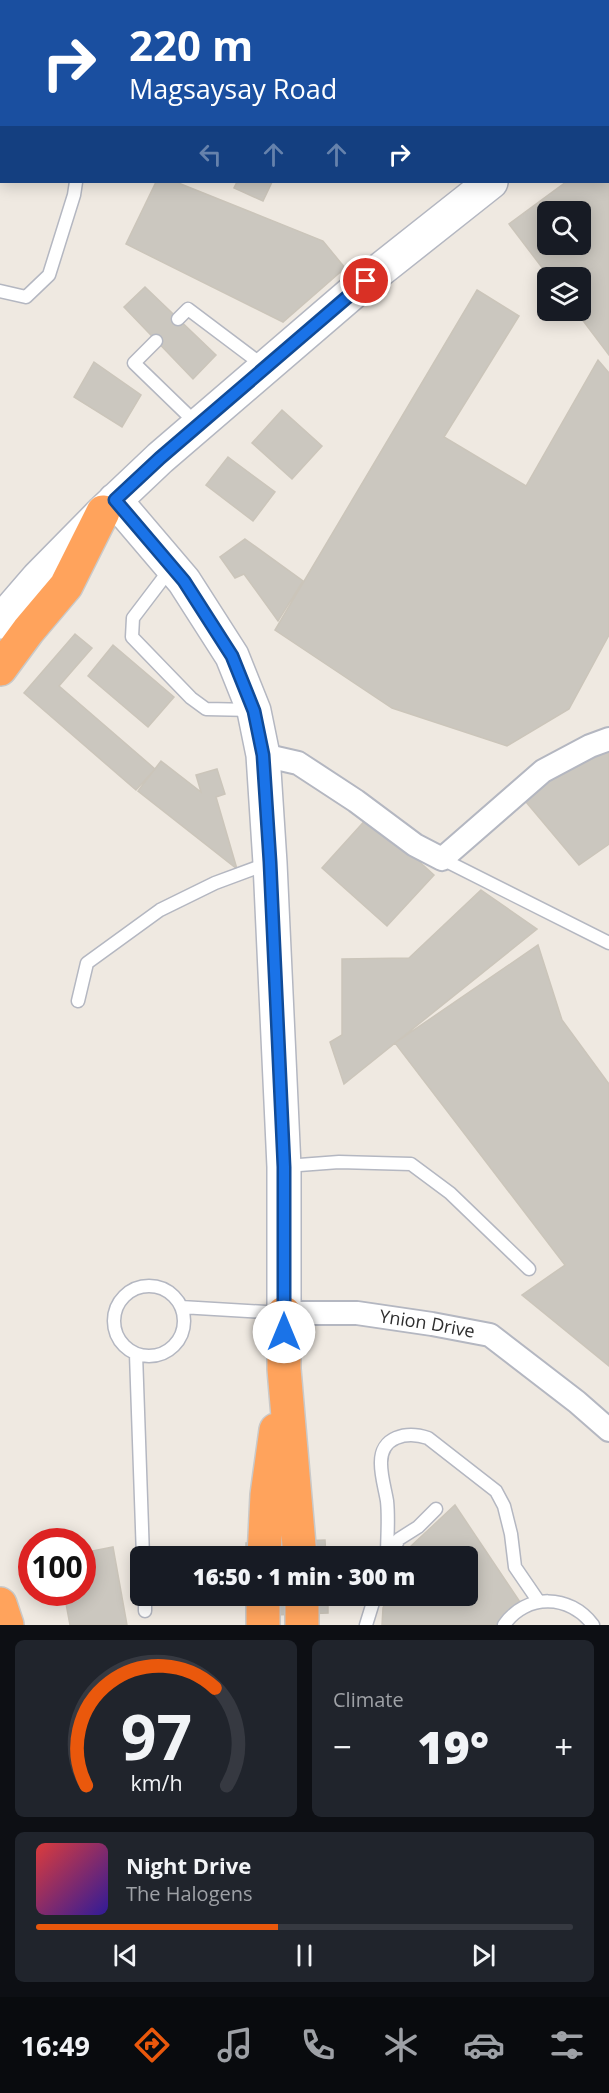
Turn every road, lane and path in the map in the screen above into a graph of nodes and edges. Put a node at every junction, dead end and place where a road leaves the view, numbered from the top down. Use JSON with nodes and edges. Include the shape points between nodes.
{"nodes":[{"id":1,"x":76,"y":183,"type":"edge"},
{"id":2,"x":490,"y":183,"type":"edge"},
{"id":3,"x":0,"y":291,"type":"edge"},
{"id":4,"x":178,"y":319,"type":"dead end"},
{"id":5,"x":156,"y":341,"type":"dead end"},
{"id":6,"x":266,"y":367,"type":"junction"},
{"id":7,"x":199,"y":425,"type":"junction"},
{"id":8,"x":109,"y":506,"type":"junction"},
{"id":9,"x":172,"y":567,"type":"junction"},
{"id":10,"x":0,"y":622,"type":"edge"},
{"id":11,"x":0,"y":669,"type":"edge"},
{"id":12,"x":254,"y":711,"type":"junction"},
{"id":13,"x":609,"y":739,"type":"edge"},
{"id":14,"x":263,"y":755,"type":"junction"},
{"id":15,"x":442,"y":859,"type":"junction"},
{"id":16,"x":270,"y":862,"type":"junction"},
{"id":17,"x":609,"y":943,"type":"edge"},
{"id":18,"x":78,"y":1001,"type":"dead end"},
{"id":19,"x":284,"y":1167,"type":"junction"},
{"id":20,"x":529,"y":1269,"type":"dead end"},
{"id":21,"x":181,"y":1307,"type":"junction"},
{"id":22,"x":284,"y":1313,"type":"junction"},
{"id":23,"x":136,"y":1354,"type":"junction"},
{"id":24,"x":284,"y":1369,"type":"junction"},
{"id":25,"x":609,"y":1430,"type":"edge"},
{"id":26,"x":436,"y":1509,"type":"dead end"},
{"id":27,"x":143,"y":1546,"type":"edge"},
{"id":28,"x":265,"y":1546,"type":"edge"},
{"id":29,"x":299,"y":1546,"type":"edge"},
{"id":30,"x":388,"y":1546,"type":"edge"},
{"id":31,"x":395,"y":1546,"type":"edge"},
{"id":32,"x":539,"y":1602,"type":"junction"},
{"id":33,"x":0,"y":1604,"type":"edge"},
{"id":34,"x":145,"y":1606,"type":"edge"},
{"id":35,"x":263,"y":1606,"type":"edge"},
{"id":36,"x":302,"y":1606,"type":"edge"},
{"id":37,"x":372,"y":1606,"type":"edge"},
{"id":38,"x":145,"y":1611,"type":"dead end"},
{"id":39,"x":7,"y":1625,"type":"edge"},
{"id":40,"x":263,"y":1625,"type":"edge"},
{"id":41,"x":302,"y":1625,"type":"edge"},
{"id":42,"x":366,"y":1625,"type":"edge"},
{"id":43,"x":504,"y":1625,"type":"edge"},
{"id":44,"x":593,"y":1625,"type":"edge"}],
"edges":[{"from":1,"to":3,"type":"lane","via":[[49,275],[26,297]]},
{"from":2,"to":6,"type":"street"},
{"from":4,"to":6,"type":"lane","via":[[188,309]]},
{"from":5,"to":7,"type":"lane","via":[[134,363]]},
{"from":6,"to":7,"type":"street"},
{"from":7,"to":8,"type":"street"},
{"from":8,"to":9,"type":"street"},
{"from":8,"to":10,"type":"street"},
{"from":8,"to":11,"type":"highway","via":[[66,586]]},
{"from":9,"to":12,"type":"street","via":[[232,656]]},
{"from":9,"to":12,"type":"lane","via":[[133,618],[132,637],[191,698],[207,709]]},
{"from":12,"to":14,"type":"street"},
{"from":13,"to":15,"type":"street","via":[[543,771]]},
{"from":14,"to":15,"type":"street","via":[[298,763],[415,845]]},
{"from":14,"to":16,"type":"street"},
{"from":15,"to":17,"type":"lane"},
{"from":16,"to":18,"type":"lane","via":[[160,910],[87,963]]},
{"from":16,"to":19,"type":"street"},
{"from":19,"to":20,"type":"lane","via":[[339,1162],[411,1164],[450,1193]]},
{"from":19,"to":22,"type":"street"},
{"from":21,"to":22,"type":"lane"},
{"from":21,"to":23,"type":"lane","via":[[183,1330],[170,1349],[159,1355]]},
{"from":21,"to":23,"type":"lane","via":[[175,1297],[155,1286],[132,1290],[123,1297],[117,1306],[114,1329],[126,1348]]},
{"from":22,"to":24,"type":"highway"},
{"from":22,"to":25,"type":"street","name":"Ynion Drive","via":[[357,1313],[490,1335]]},
{"from":23,"to":27,"type":"lane"},
{"from":24,"to":28,"type":"highway","via":[[267,1496]]},
{"from":24,"to":29,"type":"highway"},
{"from":26,"to":31,"type":"lane"},
{"from":30,"to":32,"type":"lane","via":[[382,1452],[392,1440],[416,1434],[428,1438],[496,1491],[509,1524],[515,1567]]},
{"from":32,"to":43,"type":"lane","via":[[520,1609]]},
{"from":32,"to":44,"type":"lane","via":[[568,1605]]},
{"from":33,"to":39,"type":"highway"},
{"from":34,"to":38,"type":"lane"},
{"from":35,"to":40,"type":"highway"},
{"from":36,"to":41,"type":"highway"},
{"from":37,"to":42,"type":"lane"}]}
